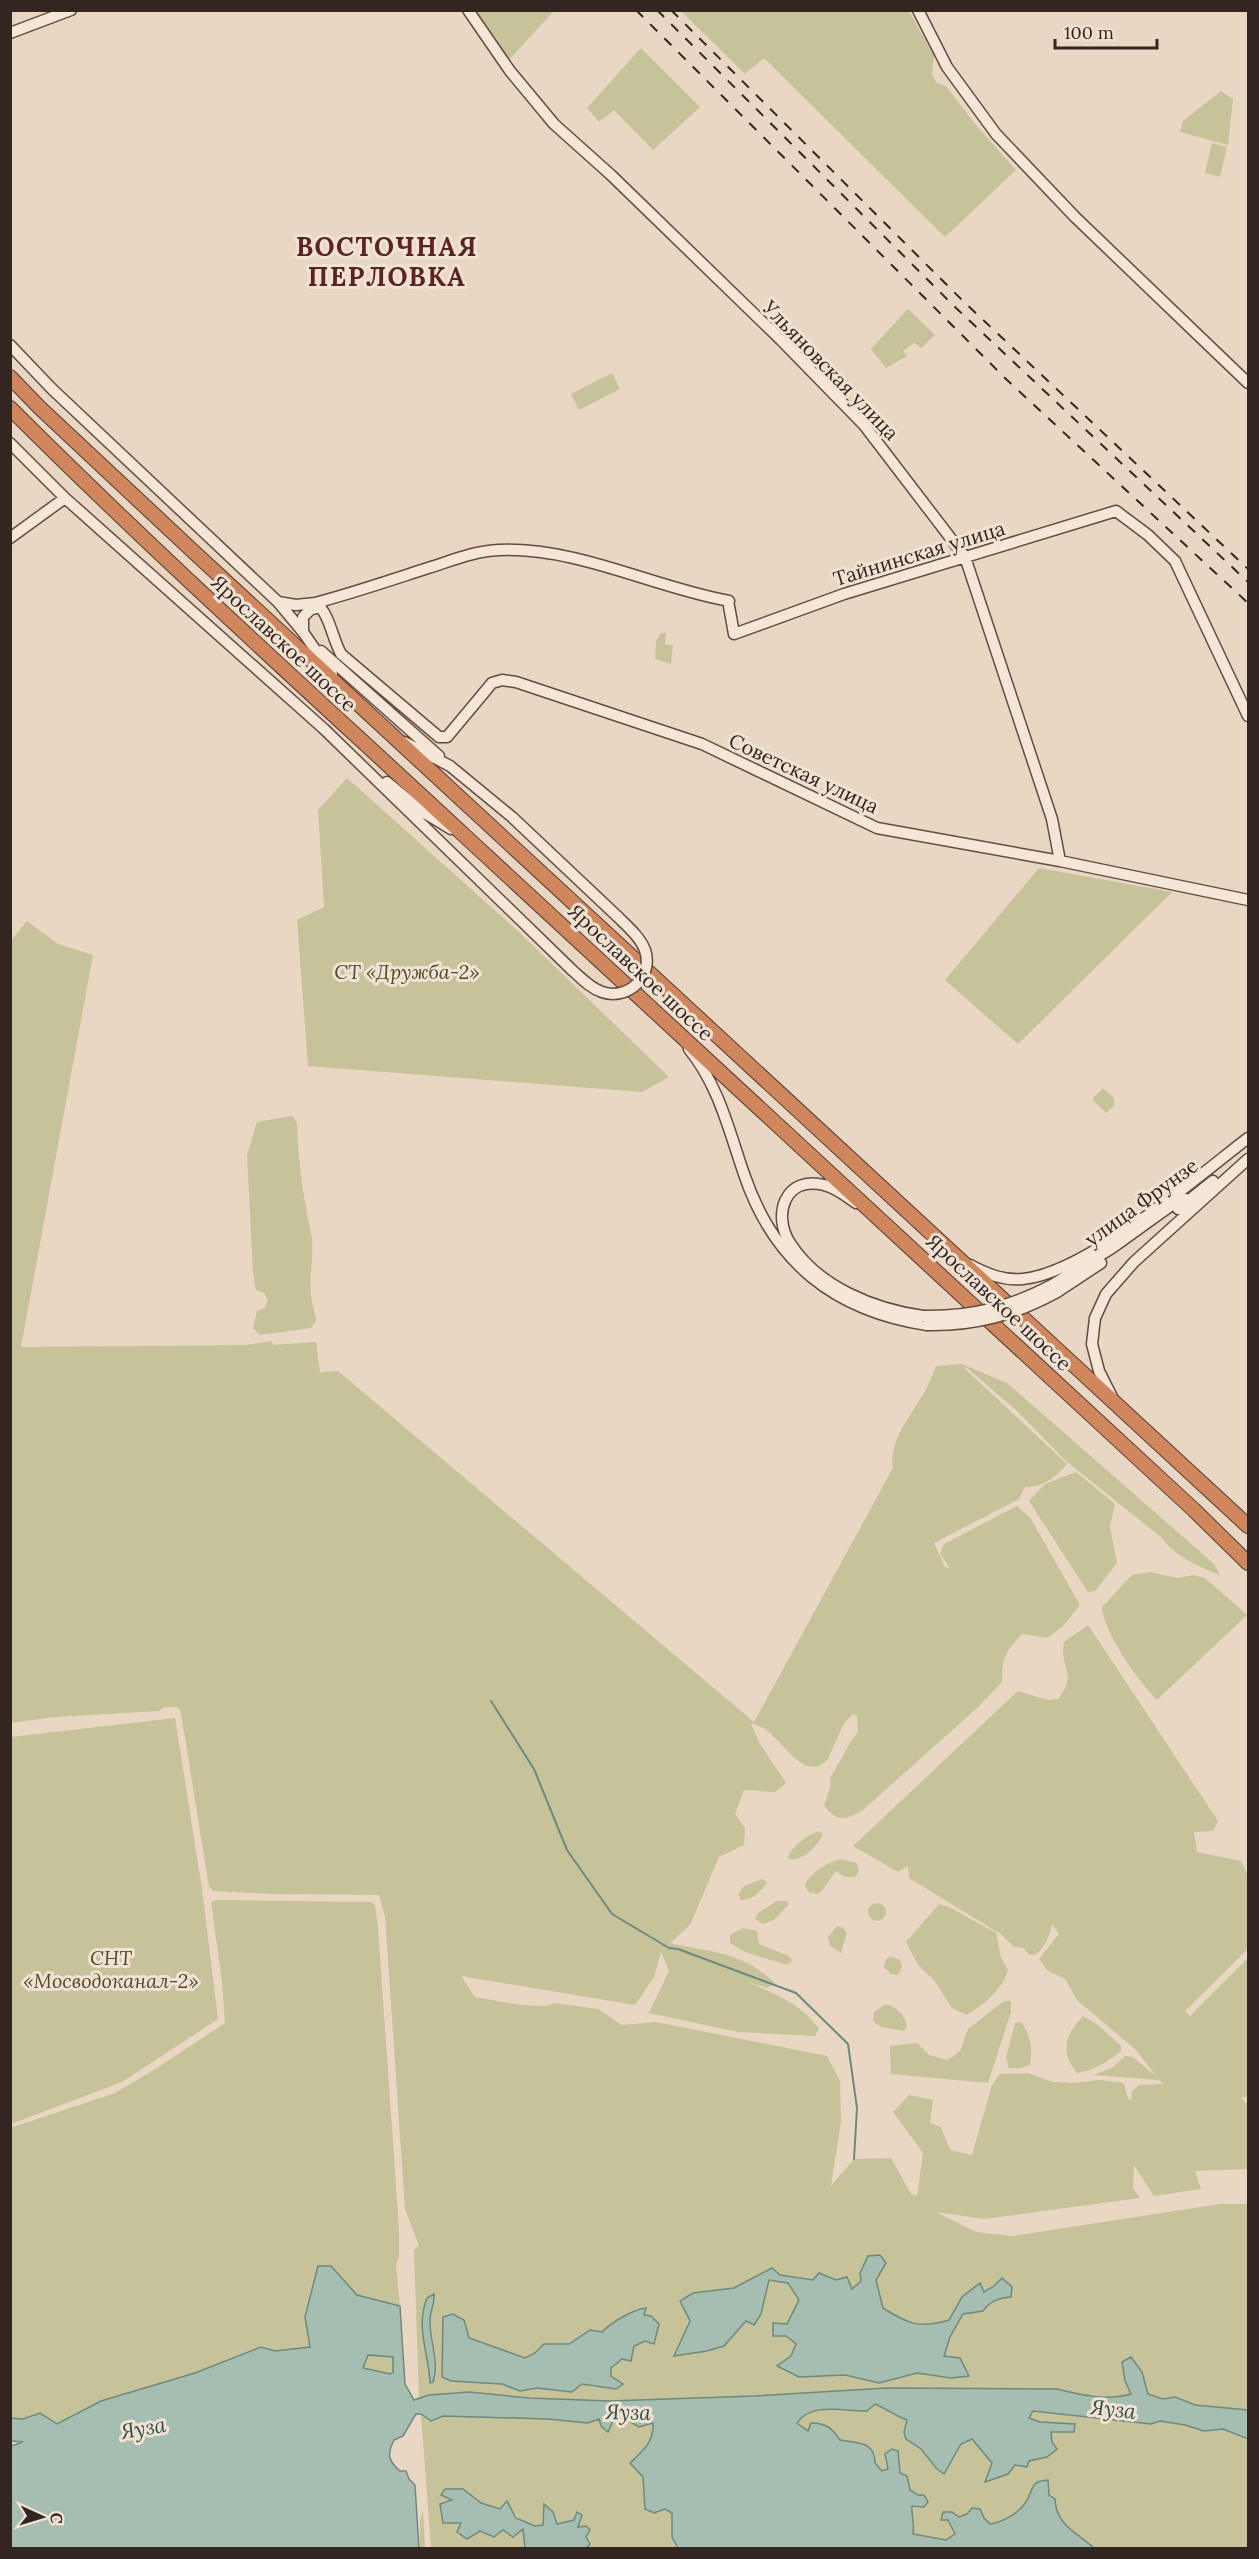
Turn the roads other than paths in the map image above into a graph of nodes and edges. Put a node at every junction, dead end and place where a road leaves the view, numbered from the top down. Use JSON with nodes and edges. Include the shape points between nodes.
{"nodes":[{"id":1,"x":71,"y":10,"type":"edge"},
{"id":2,"x":468,"y":10,"type":"edge"},
{"id":3,"x":918,"y":10,"type":"edge"},
{"id":4,"x":10,"y":33,"type":"edge"},
{"id":5,"x":10,"y":345,"type":"edge"},
{"id":6,"x":10,"y":377,"type":"edge"},
{"id":7,"x":1248,"y":383,"type":"edge"},
{"id":8,"x":10,"y":408,"type":"edge"},
{"id":9,"x":10,"y":443,"type":"edge"},
{"id":10,"x":65,"y":498,"type":"junction"},
{"id":11,"x":10,"y":538,"type":"edge"},
{"id":12,"x":965,"y":556,"type":"junction"},
{"id":13,"x":279,"y":602,"type":"junction"},
{"id":14,"x":318,"y":605,"type":"junction"},
{"id":15,"x":306,"y":636,"type":"junction"},
{"id":16,"x":339,"y":685,"type":"junction"},
{"id":17,"x":1248,"y":716,"type":"edge"},
{"id":18,"x":324,"y":729,"type":"junction"},
{"id":19,"x":399,"y":739,"type":"junction"},
{"id":20,"x":450,"y":766,"type":"junction"},
{"id":21,"x":474,"y":843,"type":"junction"},
{"id":22,"x":1060,"y":861,"type":"junction"},
{"id":23,"x":1248,"y":900,"type":"edge"},
{"id":24,"x":663,"y":1019,"type":"junction"},
{"id":25,"x":1248,"y":1138,"type":"edge"},
{"id":26,"x":1248,"y":1145,"type":"edge"},
{"id":27,"x":1248,"y":1153,"type":"edge"},
{"id":28,"x":1248,"y":1159,"type":"edge"},
{"id":29,"x":880,"y":1219,"type":"junction"},
{"id":30,"x":965,"y":1262,"type":"junction"},
{"id":31,"x":1054,"y":1288,"type":"junction"},
{"id":32,"x":925,"y":1320,"type":"junction"},
{"id":33,"x":1113,"y":1399,"type":"junction"},
{"id":34,"x":1248,"y":1526,"type":"edge"},
{"id":35,"x":1248,"y":1563,"type":"edge"}],
"edges":[{"from":1,"to":4,"type":"street"},
{"from":2,"to":12,"type":"street","name":"Ульяновская улица","via":[[510,71],[554,124],[780,339],[864,425]]},
{"from":3,"to":7,"type":"street","via":[[947,67],[984,120],[1075,217]]},
{"from":5,"to":13,"type":"street"},
{"from":6,"to":16,"type":"highway","name":"Ярославское шоссе"},
{"from":8,"to":21,"type":"highway","name":"Ярославское шоссе","via":[[115,512]]},
{"from":9,"to":10,"type":"street"},
{"from":10,"to":11,"type":"street"},
{"from":10,"to":18,"type":"street"},
{"from":12,"to":14,"type":"street","name":"Тайнинская улица","via":[[734,634],[729,604],[543,552],[498,550],[469,555]]},
{"from":12,"to":17,"type":"street","name":"Тайнинская улица","via":[[1116,511],[1149,535],[1175,561]]},
{"from":12,"to":22,"type":"street","name":"Ульяновская улица","via":[[1052,819]]},
{"from":13,"to":14,"type":"street"},
{"from":13,"to":15,"type":"street"},
{"from":14,"to":15,"type":"street","via":[[303,617]]},
{"from":14,"to":22,"type":"street","name":"Советская улица","via":[[327,615],[341,654],[439,737],[447,737],[492,683],[516,682],[702,744],[877,828]]},
{"from":15,"to":16,"type":"street"},
{"from":15,"to":20,"type":"street"},
{"from":16,"to":19,"type":"highway","name":"Ярославское шоссе"},
{"from":18,"to":20,"type":"street","bridge":true,"via":[[590,986],[602,992],[630,991],[638,984],[647,963],[640,940],[512,817]]},
{"from":18,"to":21,"type":"street","via":[[423,812]]},
{"from":19,"to":20,"type":"street"},
{"from":19,"to":30,"type":"highway","name":"Ярославское шоссе"},
{"from":21,"to":24,"type":"highway","name":"Ярославское шоссе"},
{"from":22,"to":23,"type":"street","name":"Советская улица"},
{"from":24,"to":29,"type":"highway","name":"Ярославское шоссе"},
{"from":24,"to":32,"type":"street","via":[[709,1078],[758,1211],[786,1253],[839,1298],[877,1314]]},
{"from":25,"to":30,"type":"street","via":[[1151,1212],[1063,1267],[1028,1278],[1007,1279]]},
{"from":26,"to":31,"type":"street","name":"улица Фрунзе","via":[[1168,1209]]},
{"from":27,"to":31,"type":"street","name":"улица Фрунзе","via":[[1153,1228]]},
{"from":28,"to":33,"type":"street","via":[[1134,1262],[1107,1294],[1095,1318],[1092,1344],[1099,1371]]},
{"from":29,"to":32,"type":"street","via":[[837,1190],[813,1183],[789,1193],[781,1209],[783,1229],[790,1243],[825,1278],[879,1307]]},
{"from":29,"to":35,"type":"highway","name":"Ярославское шоссе"},
{"from":30,"to":33,"type":"highway","name":"Ярославское шоссе"},
{"from":31,"to":32,"type":"street","bridge":true,"via":[[1023,1309],[989,1320],[960,1325]]},
{"from":33,"to":34,"type":"highway","name":"Ярославское шоссе"}]}
